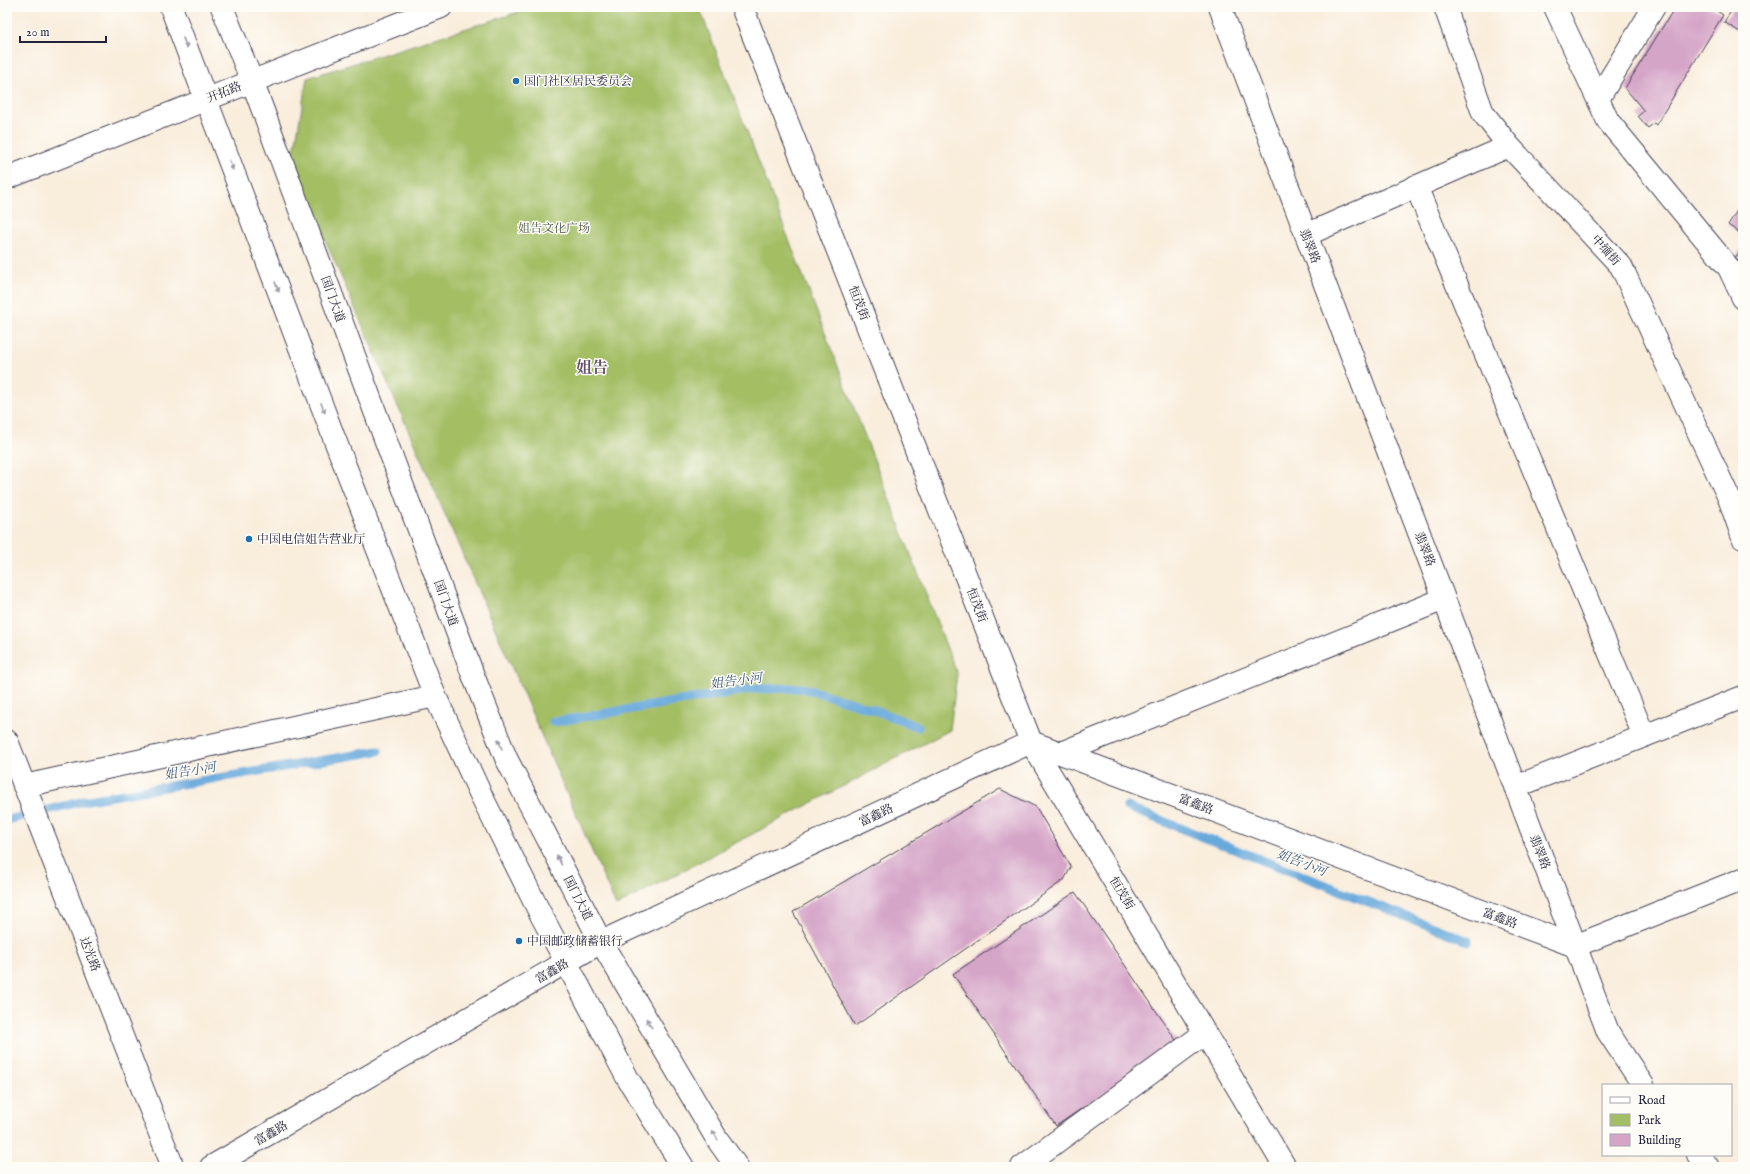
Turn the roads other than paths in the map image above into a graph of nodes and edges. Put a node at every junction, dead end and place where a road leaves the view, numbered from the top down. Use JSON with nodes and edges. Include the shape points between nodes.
{"nodes":[{"id":1,"x":171,"y":7,"type":"edge"},
{"id":2,"x":222,"y":7,"type":"edge"},
{"id":3,"x":442,"y":7,"type":"edge"},
{"id":4,"x":742,"y":7,"type":"edge"},
{"id":5,"x":1220,"y":7,"type":"edge"},
{"id":6,"x":1445,"y":7,"type":"edge"},
{"id":7,"x":1555,"y":7,"type":"edge"},
{"id":8,"x":1654,"y":7,"type":"edge"},
{"id":9,"x":252,"y":81,"type":"junction"},
{"id":10,"x":1598,"y":99,"type":"junction"},
{"id":11,"x":206,"y":100,"type":"junction"},
{"id":12,"x":1509,"y":146,"type":"junction"},
{"id":13,"x":7,"y":178,"type":"edge"},
{"id":14,"x":1416,"y":186,"type":"junction"},
{"id":15,"x":1306,"y":235,"type":"junction"},
{"id":16,"x":1743,"y":298,"type":"edge"},
{"id":17,"x":1743,"y":538,"type":"edge"},
{"id":18,"x":1444,"y":599,"type":"junction"},
{"id":19,"x":435,"y":696,"type":"junction"},
{"id":20,"x":1743,"y":698,"type":"edge"},
{"id":21,"x":1644,"y":736,"type":"junction"},
{"id":22,"x":1031,"y":742,"type":"junction"},
{"id":23,"x":9,"y":753,"type":"edge"},
{"id":24,"x":1061,"y":753,"type":"junction"},
{"id":25,"x":1515,"y":787,"type":"junction"},
{"id":26,"x":26,"y":790,"type":"junction"},
{"id":27,"x":1743,"y":879,"type":"edge"},
{"id":28,"x":601,"y":942,"type":"junction"},
{"id":29,"x":1575,"y":946,"type":"junction"},
{"id":30,"x":566,"y":963,"type":"junction"},
{"id":31,"x":1205,"y":1033,"type":"junction"},
{"id":32,"x":1642,"y":1084,"type":"edge"},
{"id":33,"x":1699,"y":1156,"type":"edge"},
{"id":34,"x":172,"y":1167,"type":"edge"},
{"id":35,"x":211,"y":1167,"type":"edge"},
{"id":36,"x":683,"y":1167,"type":"edge"},
{"id":37,"x":737,"y":1167,"type":"edge"},
{"id":38,"x":1022,"y":1167,"type":"edge"},
{"id":39,"x":1285,"y":1167,"type":"edge"},
{"id":40,"x":1708,"y":1167,"type":"edge"}],
"edges":[{"from":1,"to":11,"type":"main road","one_way":true},
{"from":2,"to":9,"type":"main road","name":"国门大道"},
{"from":3,"to":9,"type":"main road","name":"开拓路"},
{"from":4,"to":22,"type":"main road","name":"恒茂街"},
{"from":5,"to":15,"type":"main road","name":"翡翠路"},
{"from":6,"to":12,"type":"main road","name":"中缅街","via":[[1483,113]]},
{"from":7,"to":10,"type":"main road"},
{"from":8,"to":10,"type":"main road"},
{"from":9,"to":11,"type":"main road","name":"开拓路"},
{"from":28,"to":9,"type":"main road","name":"国门大道","one_way":true,"via":[[506,758],[470,668]]},
{"from":10,"to":16,"type":"main road","via":[[1608,121],[1729,268]]},
{"from":11,"to":13,"type":"main road","name":"开拓路"},
{"from":11,"to":19,"type":"main road","one_way":true},
{"from":12,"to":14,"type":"main road"},
{"from":12,"to":17,"type":"main road","name":"中缅街","via":[[1621,266],[1729,498]]},
{"from":14,"to":15,"type":"main road"},
{"from":14,"to":21,"type":"main road"},
{"from":15,"to":18,"type":"main road","name":"翡翠路"},
{"from":18,"to":24,"type":"main road"},
{"from":18,"to":25,"type":"main road","name":"翡翠路"},
{"from":19,"to":26,"type":"main road"},
{"from":19,"to":30,"type":"main road","via":[[482,797]]},
{"from":20,"to":21,"type":"main road"},
{"from":21,"to":25,"type":"main road"},
{"from":22,"to":24,"type":"main road","name":"富鑫路"},
{"from":22,"to":28,"type":"main road","name":"富鑫路"},
{"from":22,"to":31,"type":"main road","name":"恒茂街"},
{"from":23,"to":26,"type":"main road","name":"达光路"},
{"from":24,"to":29,"type":"main road","name":"富鑫路"},
{"from":25,"to":29,"type":"main road","name":"翡翠路"},
{"from":26,"to":34,"type":"main road","name":"达光路"},
{"from":27,"to":29,"type":"main road"},
{"from":28,"to":30,"type":"main road","name":"富鑫路"},
{"from":37,"to":28,"type":"main road","name":"国门大道","one_way":true,"via":[[717,1139]]},
{"from":29,"to":32,"type":"main road","name":"翡翠路","via":[[1608,1032]]},
{"from":30,"to":35,"type":"main road","name":"富鑫路"},
{"from":30,"to":36,"type":"main road","via":[[628,1079]]},
{"from":31,"to":38,"type":"main road"},
{"from":31,"to":39,"type":"main road","name":"恒茂街"},
{"from":33,"to":40,"type":"main road"}]}
